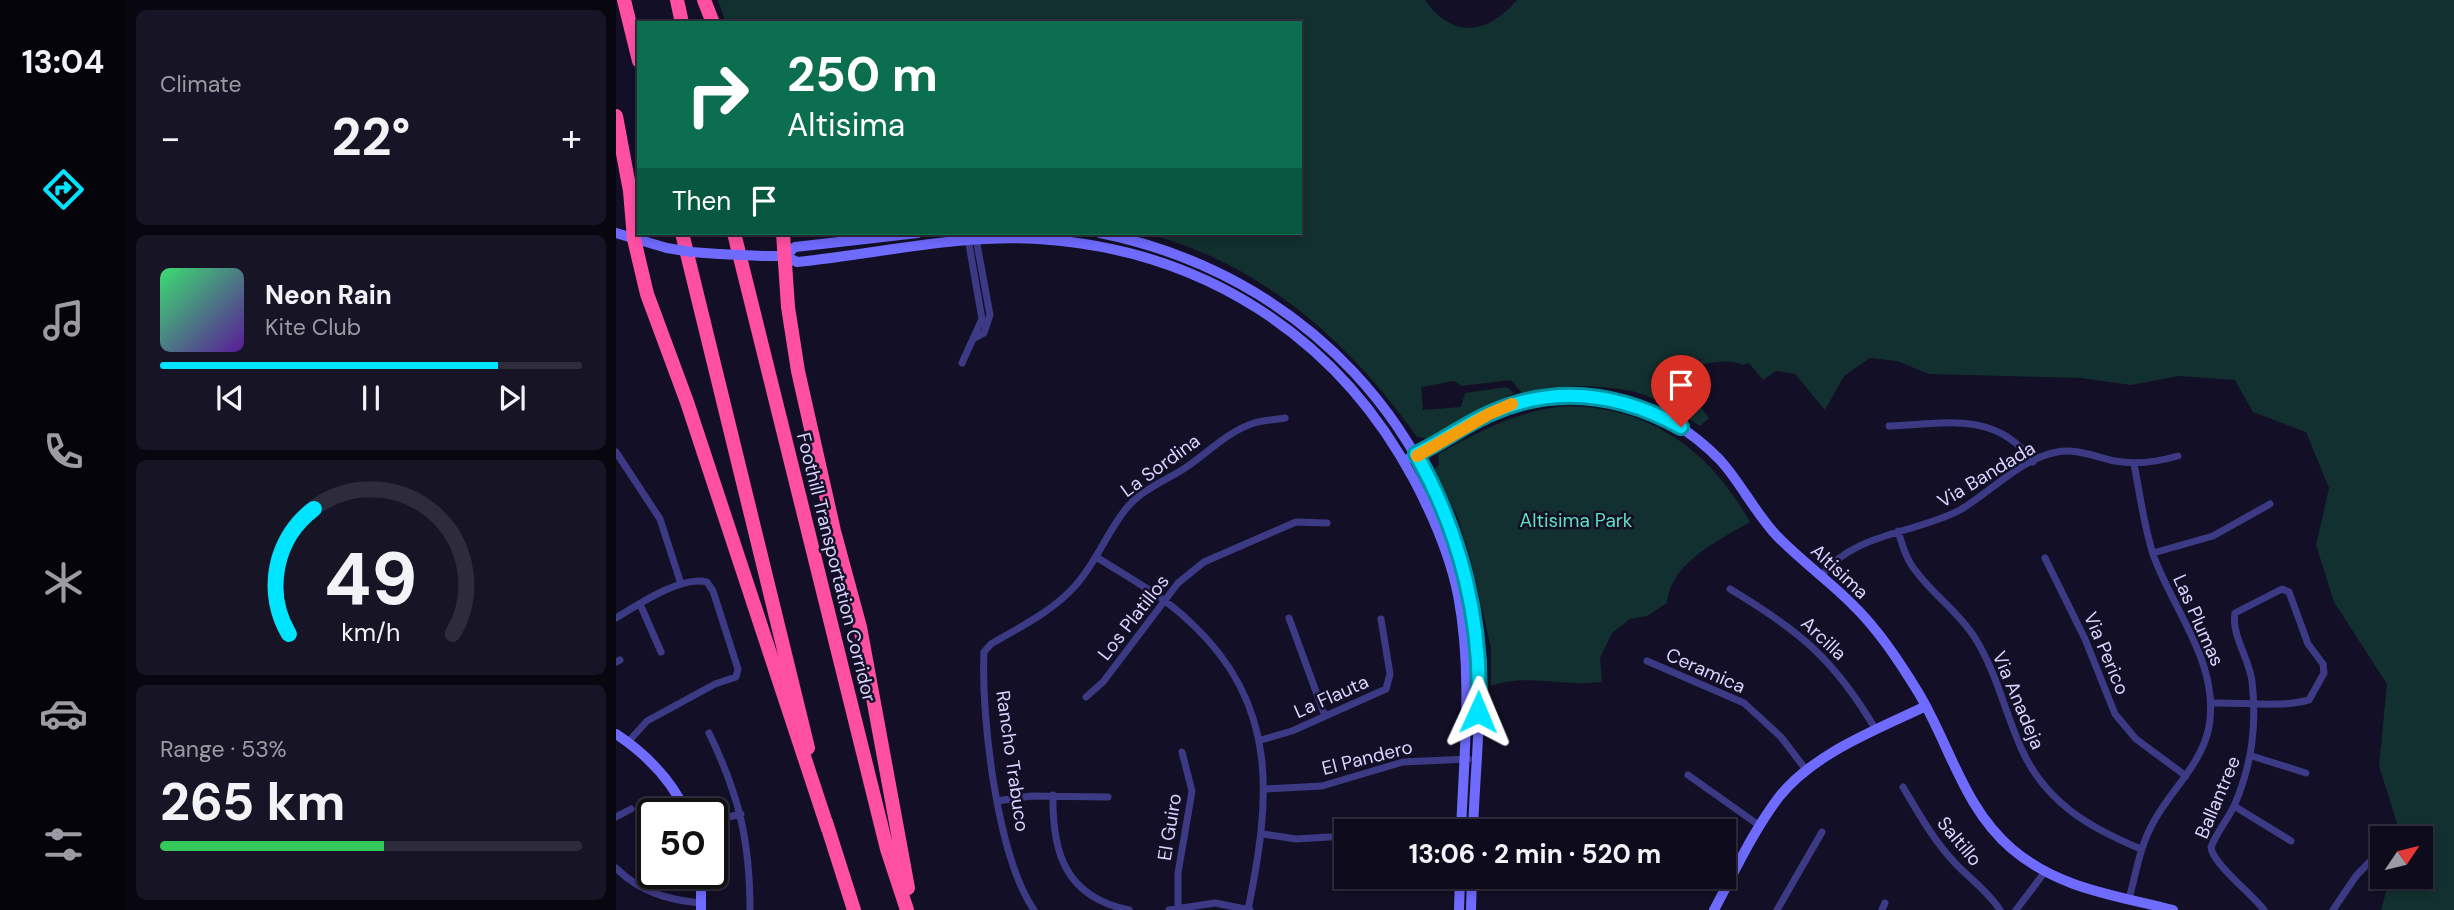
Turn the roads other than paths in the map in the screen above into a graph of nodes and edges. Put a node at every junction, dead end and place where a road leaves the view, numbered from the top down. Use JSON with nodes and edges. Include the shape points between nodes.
{"nodes":[{"id":1,"x":624,"y":0,"type":"edge"},
{"id":2,"x":677,"y":0,"type":"edge"},
{"id":3,"x":704,"y":0,"type":"edge"},
{"id":4,"x":682,"y":21,"type":"edge"},
{"id":5,"x":712,"y":21,"type":"edge"},
{"id":6,"x":637,"y":53,"type":"edge"},
{"id":7,"x":616,"y":116,"type":"edge"},
{"id":8,"x":616,"y":233,"type":"edge"},
{"id":9,"x":682,"y":235,"type":"edge"},
{"id":10,"x":734,"y":235,"type":"edge"},
{"id":11,"x":783,"y":235,"type":"edge"},
{"id":12,"x":900,"y":235,"type":"edge"},
{"id":13,"x":1109,"y":235,"type":"edge"},
{"id":14,"x":972,"y":237,"type":"edge"},
{"id":15,"x":634,"y":239,"type":"junction"},
{"id":16,"x":785,"y":256,"type":"junction"},
{"id":17,"x":962,"y":363,"type":"dead end"},
{"id":18,"x":1285,"y":418,"type":"dead end"},
{"id":19,"x":1889,"y":426,"type":"dead end"},
{"id":20,"x":616,"y":452,"type":"edge"},
{"id":21,"x":1416,"y":454,"type":"junction"},
{"id":22,"x":2178,"y":456,"type":"dead end"},
{"id":23,"x":1404,"y":461,"type":"junction"},
{"id":24,"x":2034,"y":462,"type":"junction"},
{"id":25,"x":2134,"y":464,"type":"junction"},
{"id":26,"x":2270,"y":504,"type":"dead end"},
{"id":27,"x":1327,"y":523,"type":"dead end"},
{"id":28,"x":1898,"y":531,"type":"junction"},
{"id":29,"x":2153,"y":553,"type":"junction"},
{"id":30,"x":1098,"y":558,"type":"junction"},
{"id":31,"x":2045,"y":558,"type":"dead end"},
{"id":32,"x":1821,"y":576,"type":"junction"},
{"id":33,"x":681,"y":584,"type":"junction"},
{"id":34,"x":1730,"y":589,"type":"dead end"},
{"id":35,"x":1166,"y":601,"type":"junction"},
{"id":36,"x":640,"y":604,"type":"junction"},
{"id":37,"x":616,"y":618,"type":"edge"},
{"id":38,"x":1289,"y":618,"type":"dead end"},
{"id":39,"x":1381,"y":620,"type":"dead end"},
{"id":40,"x":661,"y":652,"type":"dead end"},
{"id":41,"x":984,"y":652,"type":"joint"},
{"id":42,"x":1647,"y":661,"type":"dead end"},
{"id":43,"x":1086,"y":697,"type":"dead end"},
{"id":44,"x":2253,"y":702,"type":"junction"},
{"id":45,"x":2211,"y":703,"type":"junction"},
{"id":46,"x":1926,"y":706,"type":"junction"},
{"id":47,"x":1325,"y":716,"type":"junction"},
{"id":48,"x":1876,"y":730,"type":"junction"},
{"id":49,"x":709,"y":733,"type":"dead end"},
{"id":50,"x":616,"y":734,"type":"edge"},
{"id":51,"x":1261,"y":740,"type":"junction"},
{"id":52,"x":628,"y":742,"type":"junction"},
{"id":53,"x":1182,"y":752,"type":"dead end"},
{"id":54,"x":2252,"y":756,"type":"junction"},
{"id":55,"x":1470,"y":759,"type":"junction"},
{"id":56,"x":1807,"y":771,"type":"junction"},
{"id":57,"x":2306,"y":773,"type":"dead end"},
{"id":58,"x":1689,"y":775,"type":"dead end"},
{"id":59,"x":2186,"y":776,"type":"junction"},
{"id":60,"x":1903,"y":788,"type":"dead end"},
{"id":61,"x":1266,"y":789,"type":"junction"},
{"id":62,"x":1053,"y":795,"type":"junction"},
{"id":63,"x":1108,"y":797,"type":"dead end"},
{"id":64,"x":677,"y":798,"type":"edge"},
{"id":65,"x":997,"y":801,"type":"junction"},
{"id":66,"x":2234,"y":806,"type":"junction"},
{"id":67,"x":631,"y":809,"type":"dead end"},
{"id":68,"x":741,"y":814,"type":"junction"},
{"id":69,"x":616,"y":817,"type":"edge"},
{"id":70,"x":728,"y":817,"type":"edge"},
{"id":71,"x":1462,"y":819,"type":"edge"},
{"id":72,"x":1472,"y":819,"type":"edge"},
{"id":73,"x":1760,"y":826,"type":"junction"},
{"id":74,"x":828,"y":829,"type":"junction"},
{"id":75,"x":1822,"y":832,"type":"dead end"},
{"id":76,"x":1263,"y":834,"type":"junction"},
{"id":77,"x":1334,"y":837,"type":"edge"},
{"id":78,"x":2291,"y":841,"type":"dead end"},
{"id":79,"x":2141,"y":849,"type":"junction"},
{"id":80,"x":2370,"y":861,"type":"edge"},
{"id":81,"x":616,"y":868,"type":"edge"},
{"id":82,"x":2045,"y":873,"type":"junction"},
{"id":83,"x":701,"y":889,"type":"edge"},
{"id":84,"x":1460,"y":889,"type":"edge"},
{"id":85,"x":1472,"y":889,"type":"edge"},
{"id":86,"x":2129,"y":899,"type":"junction"},
{"id":87,"x":701,"y":907,"type":"edge"},
{"id":88,"x":1178,"y":908,"type":"junction"},
{"id":89,"x":750,"y":910,"type":"edge"},
{"id":90,"x":854,"y":910,"type":"edge"},
{"id":91,"x":907,"y":910,"type":"edge"},
{"id":92,"x":913,"y":910,"type":"edge"},
{"id":93,"x":1034,"y":910,"type":"edge"},
{"id":94,"x":1129,"y":910,"type":"edge"},
{"id":95,"x":1169,"y":910,"type":"edge"},
{"id":96,"x":1249,"y":910,"type":"edge"},
{"id":97,"x":1459,"y":910,"type":"edge"},
{"id":98,"x":1471,"y":910,"type":"edge"},
{"id":99,"x":1714,"y":910,"type":"edge"},
{"id":100,"x":1777,"y":910,"type":"edge"},
{"id":101,"x":2000,"y":910,"type":"edge"},
{"id":102,"x":2016,"y":910,"type":"edge"},
{"id":103,"x":2173,"y":910,"type":"edge"},
{"id":104,"x":2264,"y":910,"type":"edge"},
{"id":105,"x":2333,"y":910,"type":"edge"}],
"edges":[{"from":1,"to":6,"type":"highway"},
{"from":2,"to":4,"type":"highway"},
{"from":3,"to":5,"type":"highway"},
{"from":7,"to":15,"type":"highway"},
{"from":8,"to":15,"type":"main road"},
{"from":9,"to":74,"type":"highway"},
{"from":10,"to":91,"type":"highway","name":"Foothill Transportation Corridor","via":[[887,849]]},
{"from":11,"to":16,"type":"highway"},
{"from":12,"to":16,"type":"main road","via":[[795,247]]},
{"from":13,"to":21,"type":"main road","via":[[1193,260],[1233,278],[1278,307],[1347,363]]},
{"from":14,"to":16,"type":"main road","via":[[797,262]]},
{"from":14,"to":17,"type":"street","via":[[982,319]]},
{"from":14,"to":23,"type":"main road","via":[[1041,239],[1124,251],[1172,266],[1240,297],[1334,367],[1377,418]]},
{"from":15,"to":16,"type":"main road","bridge":true,"via":[[667,248]]},
{"from":15,"to":74,"type":"highway","via":[[647,294]]},
{"from":16,"to":92,"type":"highway","via":[[798,371],[860,627]]},
{"from":18,"to":30,"type":"street","name":"La Sordina","via":[[1253,423],[1227,436],[1144,492],[1112,527]]},
{"from":19,"to":24,"type":"street","via":[[1987,426],[2012,438]]},
{"from":20,"to":33,"type":"street","via":[[660,519]]},
{"from":21,"to":23,"type":"main road","name":"Altisima"},
{"from":21,"to":32,"type":"main road","name":"Altisima","via":[[1489,414],[1536,398],[1585,395],[1631,404],[1681,427],[1704,445],[1775,533]]},
{"from":21,"to":55,"type":"main road","via":[[1451,528],[1469,593],[1479,688]]},
{"from":22,"to":25,"type":"street","name":"Via Bandada"},
{"from":23,"to":55,"type":"main road","via":[[1433,517],[1458,595]]},
{"from":24,"to":25,"type":"street","name":"Via Bandada","via":[[2056,452],[2074,452]]},
{"from":24,"to":28,"type":"street","name":"Via Bandada","via":[[1962,509]]},
{"from":25,"to":29,"type":"street","name":"Las Plumas"},
{"from":26,"to":29,"type":"street","via":[[2213,536]]},
{"from":27,"to":35,"type":"street","name":"Los Platillos","via":[[1296,522],[1215,557],[1178,583]]},
{"from":28,"to":32,"type":"street","name":"Via Bandada","via":[[1842,557]]},
{"from":28,"to":79,"type":"street","name":"Via Anadeja","via":[[1915,571],[1954,610],[1979,645],[2035,775],[2084,822]]},
{"from":29,"to":45,"type":"street","name":"Las Plumas","via":[[2204,663]]},
{"from":30,"to":35,"type":"street"},
{"from":30,"to":41,"type":"street","name":"La Sordina","via":[[1053,606]]},
{"from":31,"to":59,"type":"street","name":"Via Perico","via":[[2115,714],[2136,739]]},
{"from":32,"to":46,"type":"main road","name":"Altisima","via":[[1878,634]]},
{"from":33,"to":36,"type":"street"},
{"from":33,"to":52,"type":"street","via":[[698,580],[707,582],[713,591],[738,669],[736,677],[647,721]]},
{"from":34,"to":48,"type":"street","name":"Arcilla","via":[[1770,613],[1826,658]]},
{"from":35,"to":43,"type":"street","name":"Los Platillos"},
{"from":35,"to":51,"type":"street","via":[[1224,660]]},
{"from":36,"to":37,"type":"street"},
{"from":36,"to":40,"type":"street"},
{"from":38,"to":47,"type":"street"},
{"from":39,"to":47,"type":"street","name":"La Flauta","via":[[1390,674],[1386,689]]},
{"from":41,"to":65,"type":"street","name":"Rancho Trabuco"},
{"from":42,"to":56,"type":"street","name":"Ceramica","via":[[1744,703],[1781,737]]},
{"from":44,"to":44,"type":"street","name":"Ballantree","via":[[2309,700],[2324,673],[2289,592],[2282,589],[2235,613],[2233,624],[2247,658]]},
{"from":44,"to":45,"type":"street"},
{"from":44,"to":54,"type":"street","name":"Ballantree"},
{"from":45,"to":59,"type":"street","name":"Las Plumas","via":[[2202,750]]},
{"from":46,"to":48,"type":"main road"},
{"from":46,"to":82,"type":"main road","name":"Altisima","via":[[1981,816],[2013,850]]},
{"from":47,"to":51,"type":"street","name":"La Flauta"},
{"from":48,"to":56,"type":"main road"},
{"from":49,"to":68,"type":"street"},
{"from":50,"to":52,"type":"main road"},
{"from":51,"to":61,"type":"street"},
{"from":52,"to":64,"type":"main road","via":[[662,774]]},
{"from":53,"to":88,"type":"street","name":"El Guiro","via":[[1192,792],[1178,873]]},
{"from":54,"to":57,"type":"street"},
{"from":54,"to":66,"type":"street","name":"Ballantree"},
{"from":55,"to":61,"type":"street","name":"El Pandero","via":[[1403,762],[1322,786]]},
{"from":55,"to":71,"type":"main road"},
{"from":55,"to":72,"type":"main road"},
{"from":56,"to":73,"type":"main road","via":[[1780,796]]},
{"from":58,"to":73,"type":"street"},
{"from":59,"to":79,"type":"street","name":"Las Plumas","via":[[2164,805]]},
{"from":60,"to":101,"type":"street","name":"Saltillo","via":[[1932,836]]},
{"from":61,"to":76,"type":"street"},
{"from":62,"to":63,"type":"street"},
{"from":62,"to":65,"type":"street"},
{"from":62,"to":94,"type":"street","via":[[1052,832],[1072,876],[1095,898]]},
{"from":65,"to":93,"type":"street","name":"Rancho Trabuco","via":[[1017,880]]},
{"from":66,"to":78,"type":"street"},
{"from":66,"to":104,"type":"street","name":"Ballantree","via":[[2214,839],[2211,854]]},
{"from":67,"to":69,"type":"street"},
{"from":68,"to":70,"type":"street"},
{"from":68,"to":89,"type":"street","via":[[750,859]]},
{"from":73,"to":99,"type":"main road"},
{"from":74,"to":90,"type":"highway"},
{"from":75,"to":100,"type":"street"},
{"from":76,"to":77,"type":"street","via":[[1296,839]]},
{"from":76,"to":96,"type":"street"},
{"from":79,"to":86,"type":"street","name":"Las Plumas"},
{"from":80,"to":105,"type":"street"},
{"from":81,"to":87,"type":"street","via":[[640,888]]},
{"from":82,"to":86,"type":"main road","name":"Altisima","via":[[2083,890]]},
{"from":82,"to":102,"type":"street"},
{"from":83,"to":87,"type":"main road"},
{"from":84,"to":97,"type":"main road"},
{"from":85,"to":98,"type":"main road"},
{"from":86,"to":103,"type":"main road","name":"Altisima"},
{"from":88,"to":95,"type":"street"},
{"from":88,"to":96,"type":"street","via":[[1215,904]]}]}
